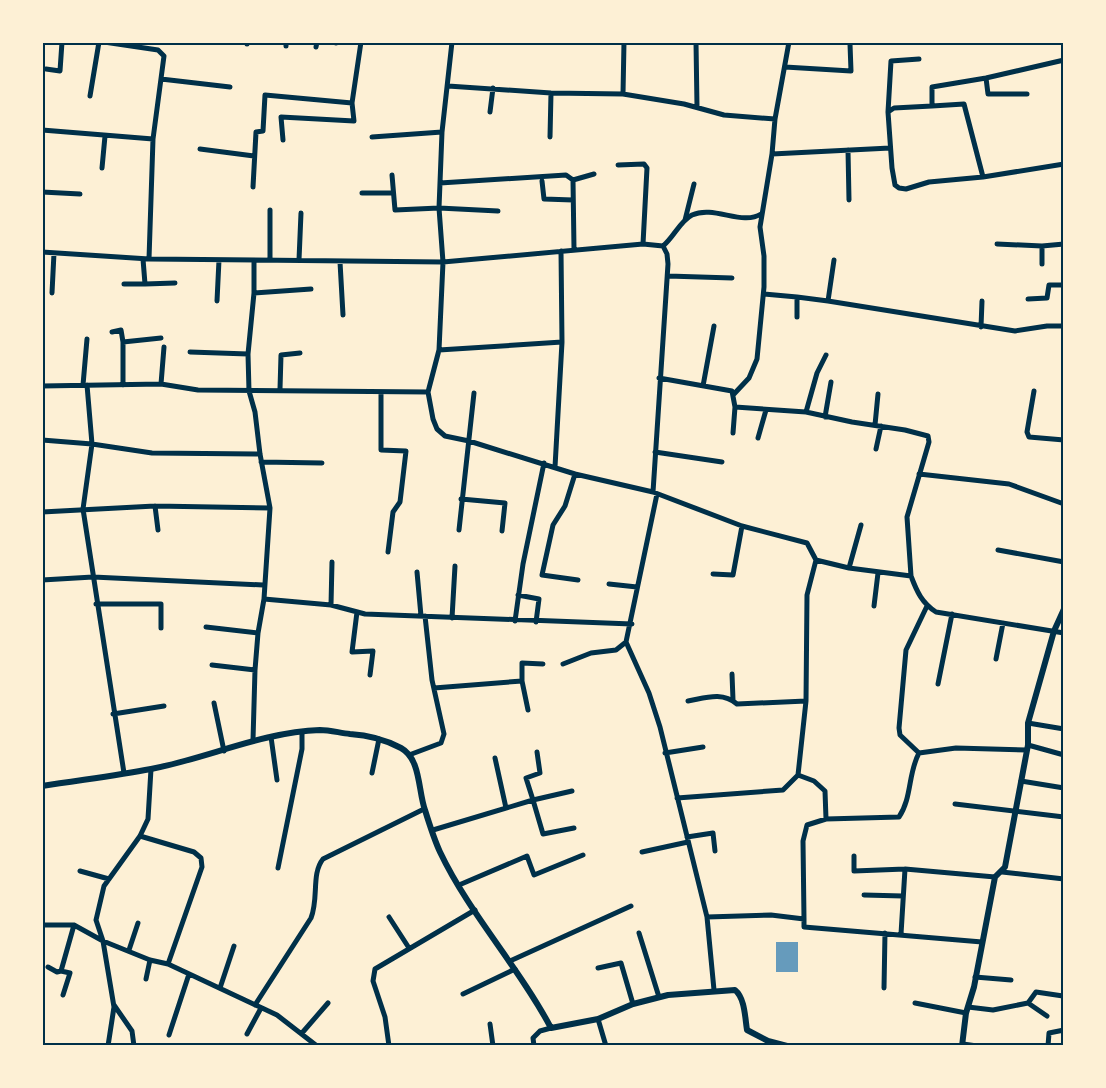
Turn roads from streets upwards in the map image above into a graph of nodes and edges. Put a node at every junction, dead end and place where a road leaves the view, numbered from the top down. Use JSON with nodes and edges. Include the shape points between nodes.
{"nodes":[{"id":1,"x":62,"y":42,"type":"edge"},
{"id":2,"x":99,"y":42,"type":"edge"},
{"id":3,"x":104,"y":42,"type":"edge"},
{"id":4,"x":158,"y":42,"type":"edge"},
{"id":5,"x":361,"y":42,"type":"edge"},
{"id":6,"x":452,"y":42,"type":"edge"},
{"id":7,"x":624,"y":42,"type":"edge"},
{"id":8,"x":696,"y":42,"type":"edge"},
{"id":9,"x":789,"y":42,"type":"edge"},
{"id":10,"x":850,"y":44,"type":"dead end"},
{"id":11,"x":136,"y":45,"type":"edge"},
{"id":12,"x":158,"y":50,"type":"junction"},
{"id":13,"x":919,"y":59,"type":"dead end"},
{"id":14,"x":1064,"y":60,"type":"edge"},
{"id":15,"x":785,"y":67,"type":"junction"},
{"id":16,"x":46,"y":69,"type":"dead end"},
{"id":17,"x":986,"y":78,"type":"junction"},
{"id":18,"x":161,"y":79,"type":"junction"},
{"id":19,"x":448,"y":86,"type":"junction"},
{"id":20,"x":230,"y":87,"type":"dead end"},
{"id":21,"x":493,"y":88,"type":"junction"},
{"id":22,"x":551,"y":93,"type":"junction"},
{"id":23,"x":624,"y":94,"type":"junction"},
{"id":24,"x":1027,"y":94,"type":"dead end"},
{"id":25,"x":90,"y":96,"type":"dead end"},
{"id":26,"x":352,"y":103,"type":"junction"},
{"id":27,"x":932,"y":106,"type":"junction"},
{"id":28,"x":697,"y":107,"type":"junction"},
{"id":29,"x":490,"y":112,"type":"dead end"},
{"id":30,"x":888,"y":112,"type":"junction"},
{"id":31,"x":775,"y":119,"type":"junction"},
{"id":32,"x":42,"y":130,"type":"edge"},
{"id":33,"x":442,"y":132,"type":"junction"},
{"id":34,"x":105,"y":136,"type":"junction"},
{"id":35,"x":372,"y":137,"type":"dead end"},
{"id":36,"x":550,"y":137,"type":"dead end"},
{"id":37,"x":153,"y":139,"type":"junction"},
{"id":38,"x":283,"y":140,"type":"dead end"},
{"id":39,"x":890,"y":148,"type":"junction"},
{"id":40,"x":200,"y":149,"type":"dead end"},
{"id":41,"x":848,"y":150,"type":"junction"},
{"id":42,"x":772,"y":154,"type":"junction"},
{"id":43,"x":254,"y":156,"type":"junction"},
{"id":44,"x":1064,"y":164,"type":"edge"},
{"id":45,"x":618,"y":165,"type":"dead end"},
{"id":46,"x":102,"y":168,"type":"dead end"},
{"id":47,"x":594,"y":174,"type":"dead end"},
{"id":48,"x":392,"y":175,"type":"dead end"},
{"id":49,"x":983,"y":177,"type":"junction"},
{"id":50,"x":573,"y":180,"type":"junction"},
{"id":51,"x":542,"y":181,"type":"dead end"},
{"id":52,"x":440,"y":183,"type":"junction"},
{"id":53,"x":694,"y":184,"type":"dead end"},
{"id":54,"x":253,"y":187,"type":"dead end"},
{"id":55,"x":42,"y":192,"type":"edge"},
{"id":56,"x":362,"y":193,"type":"dead end"},
{"id":57,"x":80,"y":194,"type":"dead end"},
{"id":58,"x":393,"y":194,"type":"junction"},
{"id":59,"x":573,"y":200,"type":"junction"},
{"id":60,"x":849,"y":200,"type":"dead end"},
{"id":61,"x":439,"y":208,"type":"junction"},
{"id":62,"x":270,"y":210,"type":"dead end"},
{"id":63,"x":498,"y":211,"type":"dead end"},
{"id":64,"x":301,"y":213,"type":"dead end"},
{"id":65,"x":761,"y":214,"type":"junction"},
{"id":66,"x":685,"y":220,"type":"junction"},
{"id":67,"x":643,"y":244,"type":"junction"},
{"id":68,"x":997,"y":244,"type":"dead end"},
{"id":69,"x":1064,"y":244,"type":"edge"},
{"id":70,"x":663,"y":246,"type":"junction"},
{"id":71,"x":1042,"y":246,"type":"junction"},
{"id":72,"x":574,"y":249,"type":"junction"},
{"id":73,"x":561,"y":251,"type":"junction"},
{"id":74,"x":42,"y":252,"type":"edge"},
{"id":75,"x":54,"y":253,"type":"junction"},
{"id":76,"x":146,"y":259,"type":"junction"},
{"id":77,"x":219,"y":260,"type":"junction"},
{"id":78,"x":254,"y":260,"type":"junction"},
{"id":79,"x":270,"y":260,"type":"junction"},
{"id":80,"x":299,"y":260,"type":"junction"},
{"id":81,"x":834,"y":260,"type":"dead end"},
{"id":82,"x":340,"y":262,"type":"junction"},
{"id":83,"x":443,"y":262,"type":"junction"},
{"id":84,"x":1042,"y":264,"type":"dead end"},
{"id":85,"x":668,"y":276,"type":"junction"},
{"id":86,"x":732,"y":278,"type":"dead end"},
{"id":87,"x":175,"y":283,"type":"dead end"},
{"id":88,"x":124,"y":284,"type":"dead end"},
{"id":89,"x":145,"y":284,"type":"junction"},
{"id":90,"x":1064,"y":285,"type":"edge"},
{"id":91,"x":311,"y":289,"type":"dead end"},
{"id":92,"x":52,"y":293,"type":"dead end"},
{"id":93,"x":254,"y":293,"type":"junction"},
{"id":94,"x":764,"y":294,"type":"junction"},
{"id":95,"x":797,"y":297,"type":"junction"},
{"id":96,"x":1028,"y":298,"type":"dead end"},
{"id":97,"x":828,"y":301,"type":"junction"},
{"id":98,"x":982,"y":301,"type":"dead end"},
{"id":99,"x":217,"y":302,"type":"dead end"},
{"id":100,"x":343,"y":314,"type":"dead end"},
{"id":101,"x":797,"y":317,"type":"dead end"},
{"id":102,"x":714,"y":326,"type":"dead end"},
{"id":103,"x":1064,"y":326,"type":"edge"},
{"id":104,"x":981,"y":327,"type":"junction"},
{"id":105,"x":112,"y":332,"type":"dead end"},
{"id":106,"x":162,"y":338,"type":"dead end"},
{"id":107,"x":88,"y":339,"type":"dead end"},
{"id":108,"x":123,"y":342,"type":"junction"},
{"id":109,"x":562,"y":342,"type":"junction"},
{"id":110,"x":164,"y":347,"type":"dead end"},
{"id":111,"x":438,"y":350,"type":"junction"},
{"id":112,"x":190,"y":352,"type":"dead end"},
{"id":113,"x":300,"y":353,"type":"dead end"},
{"id":114,"x":248,"y":354,"type":"junction"},
{"id":115,"x":826,"y":355,"type":"dead end"},
{"id":116,"x":659,"y":378,"type":"junction"},
{"id":117,"x":831,"y":382,"type":"dead end"},
{"id":118,"x":161,"y":384,"type":"junction"},
{"id":119,"x":85,"y":385,"type":"junction"},
{"id":120,"x":123,"y":385,"type":"junction"},
{"id":121,"x":42,"y":386,"type":"edge"},
{"id":122,"x":703,"y":386,"type":"junction"},
{"id":123,"x":280,"y":389,"type":"junction"},
{"id":124,"x":249,"y":391,"type":"junction"},
{"id":125,"x":1034,"y":391,"type":"dead end"},
{"id":126,"x":381,"y":392,"type":"junction"},
{"id":127,"x":428,"y":392,"type":"junction"},
{"id":128,"x":474,"y":393,"type":"dead end"},
{"id":129,"x":734,"y":394,"type":"junction"},
{"id":130,"x":878,"y":394,"type":"dead end"},
{"id":131,"x":736,"y":407,"type":"junction"},
{"id":132,"x":766,"y":410,"type":"junction"},
{"id":133,"x":806,"y":412,"type":"junction"},
{"id":134,"x":825,"y":417,"type":"junction"},
{"id":135,"x":878,"y":426,"type":"junction"},
{"id":136,"x":733,"y":434,"type":"dead end"},
{"id":137,"x":758,"y":438,"type":"dead end"},
{"id":138,"x":42,"y":440,"type":"edge"},
{"id":139,"x":1064,"y":440,"type":"edge"},
{"id":140,"x":469,"y":441,"type":"junction"},
{"id":141,"x":92,"y":444,"type":"junction"},
{"id":142,"x":876,"y":449,"type":"dead end"},
{"id":143,"x":655,"y":452,"type":"junction"},
{"id":144,"x":260,"y":454,"type":"junction"},
{"id":145,"x":261,"y":462,"type":"junction"},
{"id":146,"x":322,"y":462,"type":"dead end"},
{"id":147,"x":722,"y":462,"type":"dead end"},
{"id":148,"x":544,"y":463,"type":"junction"},
{"id":149,"x":555,"y":467,"type":"junction"},
{"id":150,"x":575,"y":474,"type":"junction"},
{"id":151,"x":919,"y":474,"type":"junction"},
{"id":152,"x":655,"y":493,"type":"junction"},
{"id":153,"x":461,"y":499,"type":"junction"},
{"id":154,"x":1064,"y":504,"type":"edge"},
{"id":155,"x":155,"y":506,"type":"junction"},
{"id":156,"x":270,"y":508,"type":"junction"},
{"id":157,"x":83,"y":509,"type":"junction"},
{"id":158,"x":42,"y":512,"type":"edge"},
{"id":159,"x":860,"y":525,"type":"dead end"},
{"id":160,"x":742,"y":526,"type":"junction"},
{"id":161,"x":158,"y":530,"type":"dead end"},
{"id":162,"x":459,"y":530,"type":"dead end"},
{"id":163,"x":502,"y":531,"type":"dead end"},
{"id":164,"x":998,"y":550,"type":"dead end"},
{"id":165,"x":388,"y":552,"type":"dead end"},
{"id":166,"x":816,"y":560,"type":"junction"},
{"id":167,"x":332,"y":562,"type":"dead end"},
{"id":168,"x":1064,"y":562,"type":"edge"},
{"id":169,"x":455,"y":566,"type":"dead end"},
{"id":170,"x":849,"y":568,"type":"junction"},
{"id":171,"x":417,"y":572,"type":"dead end"},
{"id":172,"x":878,"y":573,"type":"junction"},
{"id":173,"x":713,"y":574,"type":"dead end"},
{"id":174,"x":911,"y":576,"type":"junction"},
{"id":175,"x":93,"y":577,"type":"junction"},
{"id":176,"x":42,"y":580,"type":"edge"},
{"id":177,"x":578,"y":580,"type":"dead end"},
{"id":178,"x":609,"y":584,"type":"dead end"},
{"id":179,"x":263,"y":585,"type":"junction"},
{"id":180,"x":637,"y":587,"type":"junction"},
{"id":181,"x":518,"y":595,"type":"junction"},
{"id":182,"x":264,"y":599,"type":"junction"},
{"id":183,"x":96,"y":604,"type":"junction"},
{"id":184,"x":331,"y":605,"type":"junction"},
{"id":185,"x":874,"y":606,"type":"dead end"},
{"id":186,"x":927,"y":606,"type":"junction"},
{"id":187,"x":1064,"y":609,"type":"edge"},
{"id":188,"x":357,"y":612,"type":"junction"},
{"id":189,"x":952,"y":614,"type":"junction"},
{"id":190,"x":423,"y":616,"type":"junction"},
{"id":191,"x":452,"y":618,"type":"junction"},
{"id":192,"x":515,"y":621,"type":"junction"},
{"id":193,"x":536,"y":622,"type":"junction"},
{"id":194,"x":1003,"y":623,"type":"junction"},
{"id":195,"x":632,"y":624,"type":"junction"},
{"id":196,"x":161,"y":628,"type":"dead end"},
{"id":197,"x":206,"y":628,"type":"dead end"},
{"id":198,"x":1054,"y":631,"type":"junction"},
{"id":199,"x":258,"y":633,"type":"junction"},
{"id":200,"x":1064,"y":633,"type":"edge"},
{"id":201,"x":626,"y":642,"type":"junction"},
{"id":202,"x":996,"y":659,"type":"dead end"},
{"id":203,"x":543,"y":664,"type":"dead end"},
{"id":204,"x":563,"y":664,"type":"dead end"},
{"id":205,"x":212,"y":665,"type":"dead end"},
{"id":206,"x":255,"y":670,"type":"junction"},
{"id":207,"x":732,"y":674,"type":"dead end"},
{"id":208,"x":370,"y":675,"type":"dead end"},
{"id":209,"x":522,"y":681,"type":"junction"},
{"id":210,"x":938,"y":684,"type":"dead end"},
{"id":211,"x":434,"y":688,"type":"junction"},
{"id":212,"x":733,"y":700,"type":"junction"},
{"id":213,"x":688,"y":701,"type":"dead end"},
{"id":214,"x":806,"y":701,"type":"junction"},
{"id":215,"x":214,"y":703,"type":"dead end"},
{"id":216,"x":164,"y":706,"type":"dead end"},
{"id":217,"x":528,"y":710,"type":"dead end"},
{"id":218,"x":113,"y":714,"type":"junction"},
{"id":219,"x":1028,"y":723,"type":"junction"},
{"id":220,"x":1064,"y":729,"type":"edge"},
{"id":221,"x":302,"y":733,"type":"junction"},
{"id":222,"x":271,"y":738,"type":"junction"},
{"id":223,"x":254,"y":740,"type":"junction"},
{"id":224,"x":378,"y":740,"type":"junction"},
{"id":225,"x":703,"y":747,"type":"dead end"},
{"id":226,"x":1027,"y":747,"type":"junction"},
{"id":227,"x":224,"y":751,"type":"junction"},
{"id":228,"x":537,"y":752,"type":"dead end"},
{"id":229,"x":919,"y":752,"type":"junction"},
{"id":230,"x":665,"y":753,"type":"junction"},
{"id":231,"x":409,"y":755,"type":"junction"},
{"id":232,"x":1064,"y":755,"type":"edge"},
{"id":233,"x":496,"y":758,"type":"dead end"},
{"id":234,"x":151,"y":769,"type":"junction"},
{"id":235,"x":372,"y":773,"type":"dead end"},
{"id":236,"x":124,"y":774,"type":"junction"},
{"id":237,"x":798,"y":775,"type":"junction"},
{"id":238,"x":277,"y":780,"type":"dead end"},
{"id":239,"x":1021,"y":781,"type":"junction"},
{"id":240,"x":42,"y":786,"type":"edge"},
{"id":241,"x":1064,"y":788,"type":"edge"},
{"id":242,"x":572,"y":791,"type":"dead end"},
{"id":243,"x":677,"y":798,"type":"junction"},
{"id":244,"x":533,"y":800,"type":"junction"},
{"id":245,"x":955,"y":804,"type":"dead end"},
{"id":246,"x":506,"y":808,"type":"junction"},
{"id":247,"x":424,"y":809,"type":"junction"},
{"id":248,"x":1014,"y":812,"type":"junction"},
{"id":249,"x":1064,"y":817,"type":"edge"},
{"id":250,"x":826,"y":819,"type":"junction"},
{"id":251,"x":574,"y":828,"type":"dead end"},
{"id":252,"x":433,"y":830,"type":"junction"},
{"id":253,"x":140,"y":836,"type":"junction"},
{"id":254,"x":687,"y":840,"type":"junction"},
{"id":255,"x":715,"y":851,"type":"dead end"},
{"id":256,"x":642,"y":852,"type":"dead end"},
{"id":257,"x":583,"y":856,"type":"dead end"},
{"id":258,"x":854,"y":856,"type":"dead end"},
{"id":259,"x":278,"y":868,"type":"dead end"},
{"id":260,"x":905,"y":870,"type":"junction"},
{"id":261,"x":80,"y":872,"type":"dead end"},
{"id":262,"x":1002,"y":872,"type":"junction"},
{"id":263,"x":995,"y":877,"type":"junction"},
{"id":264,"x":110,"y":879,"type":"junction"},
{"id":265,"x":1064,"y":879,"type":"edge"},
{"id":266,"x":459,"y":885,"type":"junction"},
{"id":267,"x":864,"y":895,"type":"dead end"},
{"id":268,"x":903,"y":896,"type":"junction"},
{"id":269,"x":631,"y":906,"type":"dead end"},
{"id":270,"x":475,"y":910,"type":"junction"},
{"id":271,"x":389,"y":917,"type":"dead end"},
{"id":272,"x":707,"y":918,"type":"junction"},
{"id":273,"x":804,"y":919,"type":"junction"},
{"id":274,"x":138,"y":923,"type":"dead end"},
{"id":275,"x":42,"y":925,"type":"edge"},
{"id":276,"x":74,"y":925,"type":"junction"},
{"id":277,"x":639,"y":933,"type":"dead end"},
{"id":278,"x":886,"y":933,"type":"junction"},
{"id":279,"x":900,"y":934,"type":"junction"},
{"id":280,"x":103,"y":941,"type":"junction"},
{"id":281,"x":982,"y":942,"type":"junction"},
{"id":282,"x":234,"y":946,"type":"dead end"},
{"id":283,"x":409,"y":948,"type":"junction"},
{"id":284,"x":129,"y":950,"type":"junction"},
{"id":285,"x":150,"y":960,"type":"junction"},
{"id":286,"x":510,"y":961,"type":"junction"},
{"id":287,"x":168,"y":964,"type":"junction"},
{"id":288,"x":48,"y":968,"type":"dead end"},
{"id":289,"x":598,"y":968,"type":"dead end"},
{"id":290,"x":515,"y":969,"type":"junction"},
{"id":291,"x":61,"y":971,"type":"junction"},
{"id":292,"x":189,"y":974,"type":"junction"},
{"id":293,"x":975,"y":977,"type":"junction"},
{"id":294,"x":146,"y":978,"type":"dead end"},
{"id":295,"x":1011,"y":980,"type":"dead end"},
{"id":296,"x":220,"y":988,"type":"junction"},
{"id":297,"x":884,"y":988,"type":"dead end"},
{"id":298,"x":714,"y":990,"type":"junction"},
{"id":299,"x":462,"y":994,"type":"dead end"},
{"id":300,"x":63,"y":995,"type":"dead end"},
{"id":301,"x":1063,"y":996,"type":"edge"},
{"id":302,"x":659,"y":997,"type":"junction"},
{"id":303,"x":328,"y":1003,"type":"dead end"},
{"id":304,"x":915,"y":1003,"type":"dead end"},
{"id":305,"x":1028,"y":1003,"type":"junction"},
{"id":306,"x":114,"y":1004,"type":"junction"},
{"id":307,"x":633,"y":1004,"type":"junction"},
{"id":308,"x":258,"y":1006,"type":"junction"},
{"id":309,"x":967,"y":1010,"type":"junction"},
{"id":310,"x":1047,"y":1016,"type":"dead end"},
{"id":311,"x":598,"y":1019,"type":"junction"},
{"id":312,"x":490,"y":1024,"type":"dead end"},
{"id":313,"x":551,"y":1028,"type":"junction"},
{"id":314,"x":1064,"y":1030,"type":"edge"},
{"id":315,"x":302,"y":1033,"type":"junction"},
{"id":316,"x":247,"y":1034,"type":"dead end"},
{"id":317,"x":170,"y":1035,"type":"dead end"},
{"id":318,"x":311,"y":1040,"type":"junction"},
{"id":319,"x":962,"y":1045,"type":"edge"},
{"id":320,"x":108,"y":1046,"type":"edge"},
{"id":321,"x":134,"y":1046,"type":"edge"},
{"id":322,"x":307,"y":1046,"type":"edge"},
{"id":323,"x":317,"y":1046,"type":"edge"},
{"id":324,"x":389,"y":1046,"type":"edge"},
{"id":325,"x":493,"y":1046,"type":"edge"},
{"id":326,"x":534,"y":1046,"type":"edge"},
{"id":327,"x":606,"y":1046,"type":"edge"},
{"id":328,"x":787,"y":1046,"type":"edge"},
{"id":329,"x":977,"y":1046,"type":"edge"},
{"id":330,"x":1048,"y":1046,"type":"edge"}],
"edges":[{"from":1,"to":16,"type":"street","via":[[60,71]]},
{"from":2,"to":25,"type":"street"},
{"from":3,"to":11,"type":"street"},
{"from":4,"to":12,"type":"street"},
{"from":5,"to":26,"type":"street"},
{"from":6,"to":19,"type":"street"},
{"from":7,"to":23,"type":"street"},
{"from":8,"to":28,"type":"street"},
{"from":9,"to":15,"type":"street"},
{"from":10,"to":15,"type":"street","via":[[851,71]]},
{"from":11,"to":12,"type":"street"},
{"from":12,"to":18,"type":"street","via":[[164,56]]},
{"from":13,"to":30,"type":"street","via":[[891,61]]},
{"from":14,"to":17,"type":"street"},
{"from":15,"to":31,"type":"street"},
{"from":17,"to":24,"type":"street","via":[[988,94]]},
{"from":17,"to":27,"type":"street","via":[[932,87]]},
{"from":18,"to":20,"type":"street"},
{"from":18,"to":37,"type":"street"},
{"from":19,"to":21,"type":"street"},
{"from":19,"to":33,"type":"street"},
{"from":21,"to":22,"type":"street"},
{"from":21,"to":29,"type":"street"},
{"from":22,"to":23,"type":"street"},
{"from":22,"to":36,"type":"street"},
{"from":23,"to":28,"type":"street"},
{"from":26,"to":38,"type":"street","via":[[354,121],[281,117]]},
{"from":26,"to":43,"type":"street","via":[[265,95],[263,131],[256,132]]},
{"from":27,"to":30,"type":"street","via":[[894,108]]},
{"from":27,"to":49,"type":"street","via":[[964,104]]},
{"from":28,"to":31,"type":"street","via":[[724,115]]},
{"from":30,"to":39,"type":"street"},
{"from":31,"to":42,"type":"street"},
{"from":32,"to":34,"type":"street"},
{"from":33,"to":35,"type":"street"},
{"from":33,"to":52,"type":"street"},
{"from":34,"to":37,"type":"street"},
{"from":34,"to":46,"type":"street"},
{"from":37,"to":76,"type":"street"},
{"from":39,"to":41,"type":"street"},
{"from":39,"to":49,"type":"street","via":[[895,185],[899,188]]},
{"from":40,"to":43,"type":"street"},
{"from":41,"to":42,"type":"street"},
{"from":41,"to":60,"type":"street"},
{"from":42,"to":65,"type":"street"},
{"from":43,"to":54,"type":"street"},
{"from":44,"to":49,"type":"street"},
{"from":45,"to":67,"type":"street","via":[[644,164],[647,168]]},
{"from":47,"to":50,"type":"street"},
{"from":48,"to":58,"type":"street"},
{"from":50,"to":52,"type":"street","via":[[566,176]]},
{"from":50,"to":59,"type":"street"},
{"from":51,"to":59,"type":"street","via":[[544,199]]},
{"from":52,"to":61,"type":"street"},
{"from":53,"to":66,"type":"street"},
{"from":55,"to":57,"type":"street"},
{"from":56,"to":58,"type":"street"},
{"from":58,"to":61,"type":"street","via":[[395,210]]},
{"from":59,"to":72,"type":"street"},
{"from":61,"to":63,"type":"street"},
{"from":61,"to":83,"type":"street"},
{"from":62,"to":79,"type":"street"},
{"from":64,"to":80,"type":"street"},
{"from":65,"to":66,"type":"street","via":[[748,218],[694,214]]},
{"from":65,"to":94,"type":"street"},
{"from":66,"to":70,"type":"street"},
{"from":67,"to":70,"type":"street"},
{"from":67,"to":72,"type":"street"},
{"from":68,"to":71,"type":"street"},
{"from":69,"to":71,"type":"street"},
{"from":70,"to":85,"type":"street","via":[[667,254]]},
{"from":71,"to":84,"type":"street"},
{"from":72,"to":73,"type":"street"},
{"from":73,"to":83,"type":"street"},
{"from":73,"to":109,"type":"street"},
{"from":74,"to":75,"type":"street"},
{"from":75,"to":76,"type":"street"},
{"from":75,"to":92,"type":"street"},
{"from":76,"to":77,"type":"street"},
{"from":76,"to":89,"type":"street"},
{"from":77,"to":78,"type":"street"},
{"from":77,"to":99,"type":"street"},
{"from":78,"to":79,"type":"street"},
{"from":78,"to":93,"type":"street"},
{"from":79,"to":80,"type":"street"},
{"from":80,"to":82,"type":"street"},
{"from":81,"to":97,"type":"street"},
{"from":82,"to":83,"type":"street"},
{"from":82,"to":100,"type":"street"},
{"from":83,"to":111,"type":"street"},
{"from":85,"to":86,"type":"street"},
{"from":85,"to":116,"type":"street"},
{"from":87,"to":89,"type":"street"},
{"from":88,"to":89,"type":"street"},
{"from":90,"to":96,"type":"street","via":[[1048,285],[1047,298]]},
{"from":91,"to":93,"type":"street"},
{"from":93,"to":114,"type":"street"},
{"from":94,"to":95,"type":"street"},
{"from":94,"to":129,"type":"street","via":[[754,370]]},
{"from":95,"to":97,"type":"street"},
{"from":95,"to":101,"type":"street"},
{"from":97,"to":104,"type":"street"},
{"from":98,"to":104,"type":"street"},
{"from":102,"to":122,"type":"street"},
{"from":103,"to":104,"type":"street","via":[[1015,331]]},
{"from":105,"to":108,"type":"street","via":[[121,330]]},
{"from":106,"to":108,"type":"street"},
{"from":107,"to":119,"type":"street"},
{"from":108,"to":120,"type":"street"},
{"from":109,"to":111,"type":"street"},
{"from":109,"to":149,"type":"street"},
{"from":110,"to":118,"type":"street"},
{"from":111,"to":127,"type":"street"},
{"from":112,"to":114,"type":"street"},
{"from":113,"to":123,"type":"street","via":[[281,355]]},
{"from":114,"to":124,"type":"street"},
{"from":115,"to":133,"type":"street","via":[[817,373]]},
{"from":116,"to":122,"type":"street"},
{"from":116,"to":143,"type":"street"},
{"from":117,"to":134,"type":"street"},
{"from":118,"to":120,"type":"street"},
{"from":118,"to":124,"type":"street","via":[[198,390]]},
{"from":119,"to":120,"type":"street"},
{"from":119,"to":121,"type":"street"},
{"from":119,"to":141,"type":"street"},
{"from":122,"to":129,"type":"street"},
{"from":123,"to":124,"type":"street"},
{"from":123,"to":126,"type":"street"},
{"from":124,"to":144,"type":"street"},
{"from":125,"to":139,"type":"street","via":[[1027,432],[1029,437]]},
{"from":126,"to":127,"type":"street"},
{"from":126,"to":165,"type":"street","via":[[381,450],[406,451],[400,502],[393,512]]},
{"from":127,"to":140,"type":"street","via":[[437,429],[445,436]]},
{"from":128,"to":140,"type":"street"},
{"from":129,"to":131,"type":"street"},
{"from":130,"to":135,"type":"street"},
{"from":131,"to":132,"type":"street"},
{"from":131,"to":136,"type":"street"},
{"from":132,"to":133,"type":"street"},
{"from":132,"to":137,"type":"street"},
{"from":133,"to":134,"type":"street"},
{"from":134,"to":135,"type":"street"},
{"from":135,"to":142,"type":"street"},
{"from":135,"to":151,"type":"street","via":[[928,436]]},
{"from":138,"to":141,"type":"street"},
{"from":140,"to":148,"type":"street"},
{"from":140,"to":153,"type":"street"},
{"from":141,"to":144,"type":"street","via":[[152,453]]},
{"from":141,"to":157,"type":"street"},
{"from":143,"to":147,"type":"street"},
{"from":143,"to":152,"type":"street"},
{"from":144,"to":145,"type":"street"},
{"from":145,"to":146,"type":"street"},
{"from":145,"to":156,"type":"street"},
{"from":148,"to":149,"type":"street"},
{"from":148,"to":181,"type":"street"},
{"from":149,"to":150,"type":"street"},
{"from":150,"to":152,"type":"street"},
{"from":150,"to":177,"type":"street","via":[[565,506],[553,525],[542,575]]},
{"from":151,"to":154,"type":"street","via":[[1010,484]]},
{"from":151,"to":174,"type":"street","via":[[907,517]]},
{"from":152,"to":160,"type":"street"},
{"from":152,"to":180,"type":"street"},
{"from":153,"to":162,"type":"street"},
{"from":153,"to":163,"type":"street","via":[[505,503]]},
{"from":155,"to":156,"type":"street"},
{"from":155,"to":157,"type":"street"},
{"from":155,"to":161,"type":"street"},
{"from":156,"to":179,"type":"street"},
{"from":157,"to":158,"type":"street"},
{"from":157,"to":175,"type":"street"},
{"from":159,"to":170,"type":"street"},
{"from":160,"to":166,"type":"street","via":[[807,543]]},
{"from":160,"to":173,"type":"street","via":[[733,574]]},
{"from":164,"to":168,"type":"street"},
{"from":166,"to":170,"type":"street"},
{"from":166,"to":214,"type":"street","via":[[807,596]]},
{"from":167,"to":184,"type":"street"},
{"from":169,"to":191,"type":"street"},
{"from":170,"to":172,"type":"street"},
{"from":171,"to":190,"type":"street"},
{"from":172,"to":174,"type":"street"},
{"from":172,"to":185,"type":"street"},
{"from":174,"to":186,"type":"street"},
{"from":175,"to":176,"type":"street"},
{"from":175,"to":179,"type":"street"},
{"from":175,"to":183,"type":"street"},
{"from":178,"to":180,"type":"street"},
{"from":179,"to":182,"type":"street"},
{"from":180,"to":195,"type":"street"},
{"from":181,"to":192,"type":"street"},
{"from":181,"to":193,"type":"street","via":[[539,599]]},
{"from":182,"to":184,"type":"street"},
{"from":182,"to":199,"type":"street"},
{"from":183,"to":196,"type":"street","via":[[161,604]]},
{"from":183,"to":218,"type":"street"},
{"from":184,"to":188,"type":"street"},
{"from":186,"to":189,"type":"street","via":[[936,612]]},
{"from":186,"to":229,"type":"street","via":[[906,650],[899,728],[900,735]]},
{"from":187,"to":198,"type":"street"},
{"from":188,"to":190,"type":"street"},
{"from":188,"to":208,"type":"street","via":[[352,652],[373,650]]},
{"from":189,"to":194,"type":"street"},
{"from":189,"to":210,"type":"street"},
{"from":190,"to":191,"type":"street"},
{"from":190,"to":211,"type":"street"},
{"from":191,"to":192,"type":"street"},
{"from":192,"to":193,"type":"street"},
{"from":193,"to":195,"type":"street"},
{"from":194,"to":198,"type":"street"},
{"from":194,"to":202,"type":"street"},
{"from":195,"to":201,"type":"street"},
{"from":197,"to":199,"type":"street"},
{"from":198,"to":200,"type":"street"},
{"from":198,"to":219,"type":"street"},
{"from":199,"to":206,"type":"street"},
{"from":201,"to":204,"type":"street","via":[[616,650],[591,653]]},
{"from":201,"to":230,"type":"street","via":[[649,693]]},
{"from":203,"to":209,"type":"street","via":[[522,663]]},
{"from":205,"to":206,"type":"street"},
{"from":206,"to":223,"type":"street"},
{"from":207,"to":212,"type":"street"},
{"from":209,"to":211,"type":"street"},
{"from":209,"to":217,"type":"street"},
{"from":211,"to":231,"type":"street","via":[[444,734],[441,743]]},
{"from":212,"to":213,"type":"street","via":[[719,696]]},
{"from":212,"to":214,"type":"street","via":[[737,704]]},
{"from":214,"to":237,"type":"street"},
{"from":215,"to":227,"type":"street"},
{"from":216,"to":218,"type":"street"},
{"from":218,"to":236,"type":"street"},
{"from":219,"to":220,"type":"street"},
{"from":219,"to":226,"type":"street"},
{"from":221,"to":222,"type":"street"},
{"from":221,"to":224,"type":"street","via":[[321,730]]},
{"from":221,"to":259,"type":"street","via":[[302,749]]},
{"from":222,"to":223,"type":"street"},
{"from":222,"to":238,"type":"street"},
{"from":223,"to":227,"type":"street"},
{"from":224,"to":231,"type":"street","via":[[402,748]]},
{"from":224,"to":235,"type":"street"},
{"from":225,"to":230,"type":"street"},
{"from":226,"to":229,"type":"street"},
{"from":226,"to":232,"type":"street"},
{"from":226,"to":239,"type":"street"},
{"from":227,"to":234,"type":"street"},
{"from":228,"to":244,"type":"street","via":[[540,773],[526,778]]},
{"from":229,"to":250,"type":"street","via":[[907,803],[899,817]]},
{"from":230,"to":243,"type":"street"},
{"from":231,"to":247,"type":"street","via":[[418,778]]},
{"from":233,"to":246,"type":"street"},
{"from":234,"to":236,"type":"street"},
{"from":234,"to":253,"type":"street","via":[[148,819]]},
{"from":236,"to":240,"type":"street"},
{"from":237,"to":243,"type":"street","via":[[783,790]]},
{"from":237,"to":250,"type":"street","via":[[814,781],[825,791]]},
{"from":239,"to":241,"type":"street"},
{"from":239,"to":248,"type":"street"},
{"from":242,"to":244,"type":"street"},
{"from":243,"to":254,"type":"street"},
{"from":244,"to":246,"type":"street"},
{"from":244,"to":251,"type":"street","via":[[543,834]]},
{"from":245,"to":248,"type":"street"},
{"from":246,"to":252,"type":"street"},
{"from":247,"to":252,"type":"street"},
{"from":247,"to":308,"type":"street","via":[[323,859],[316,867],[316,906],[311,918]]},
{"from":248,"to":249,"type":"street"},
{"from":248,"to":262,"type":"street"},
{"from":250,"to":273,"type":"street","via":[[807,825],[804,831]]},
{"from":252,"to":266,"type":"street","via":[[440,852]]},
{"from":253,"to":264,"type":"street"},
{"from":253,"to":287,"type":"street","via":[[194,852],[201,858],[202,867]]},
{"from":254,"to":255,"type":"street","via":[[713,833]]},
{"from":254,"to":256,"type":"street"},
{"from":254,"to":272,"type":"street"},
{"from":257,"to":266,"type":"street","via":[[534,875],[527,856]]},
{"from":258,"to":260,"type":"street","via":[[854,871]]},
{"from":260,"to":263,"type":"street"},
{"from":260,"to":268,"type":"street"},
{"from":261,"to":264,"type":"street"},
{"from":262,"to":263,"type":"street"},
{"from":262,"to":265,"type":"street"},
{"from":263,"to":281,"type":"street"},
{"from":264,"to":280,"type":"street","via":[[102,893],[96,920]]},
{"from":266,"to":270,"type":"street"},
{"from":267,"to":268,"type":"street"},
{"from":268,"to":279,"type":"street"},
{"from":269,"to":286,"type":"street"},
{"from":270,"to":283,"type":"street"},
{"from":270,"to":286,"type":"street"},
{"from":271,"to":283,"type":"street"},
{"from":272,"to":273,"type":"street","via":[[771,915]]},
{"from":272,"to":298,"type":"street"},
{"from":273,"to":278,"type":"street","via":[[804,927]]},
{"from":274,"to":284,"type":"street"},
{"from":275,"to":276,"type":"street"},
{"from":276,"to":280,"type":"street"},
{"from":276,"to":291,"type":"street"},
{"from":277,"to":302,"type":"street"},
{"from":278,"to":279,"type":"street"},
{"from":278,"to":297,"type":"street"},
{"from":279,"to":281,"type":"street"},
{"from":280,"to":284,"type":"street"},
{"from":280,"to":306,"type":"street"},
{"from":281,"to":293,"type":"street"},
{"from":282,"to":296,"type":"street"},
{"from":283,"to":324,"type":"street","via":[[375,969],[373,981],[385,1017]]},
{"from":284,"to":285,"type":"street"},
{"from":285,"to":287,"type":"street"},
{"from":285,"to":294,"type":"street"},
{"from":286,"to":290,"type":"street"},
{"from":287,"to":292,"type":"street"},
{"from":288,"to":291,"type":"street"},
{"from":289,"to":307,"type":"street","via":[[621,963]]},
{"from":290,"to":299,"type":"street"},
{"from":290,"to":313,"type":"street"},
{"from":291,"to":300,"type":"street","via":[[70,973]]},
{"from":292,"to":296,"type":"street"},
{"from":292,"to":317,"type":"street"},
{"from":293,"to":295,"type":"street"},
{"from":293,"to":309,"type":"street"},
{"from":296,"to":308,"type":"street"},
{"from":298,"to":302,"type":"street"},
{"from":298,"to":328,"type":"street","via":[[735,990],[739,993],[748,1030],[768,1041]]},
{"from":301,"to":305,"type":"street","via":[[1036,992]]},
{"from":302,"to":307,"type":"street"},
{"from":303,"to":315,"type":"street"},
{"from":304,"to":309,"type":"street"},
{"from":305,"to":309,"type":"street","via":[[993,1010]]},
{"from":305,"to":310,"type":"street"},
{"from":306,"to":320,"type":"street"},
{"from":306,"to":321,"type":"street","via":[[132,1031]]},
{"from":307,"to":311,"type":"street"},
{"from":308,"to":315,"type":"street"},
{"from":308,"to":316,"type":"street"},
{"from":309,"to":319,"type":"street"},
{"from":311,"to":313,"type":"street"},
{"from":311,"to":327,"type":"street"},
{"from":312,"to":325,"type":"street"},
{"from":313,"to":326,"type":"street","via":[[533,1038]]},
{"from":314,"to":330,"type":"street","via":[[1049,1033]]},
{"from":315,"to":318,"type":"street"},
{"from":318,"to":322,"type":"street"},
{"from":318,"to":323,"type":"street"},
{"from":319,"to":329,"type":"street"}]}
